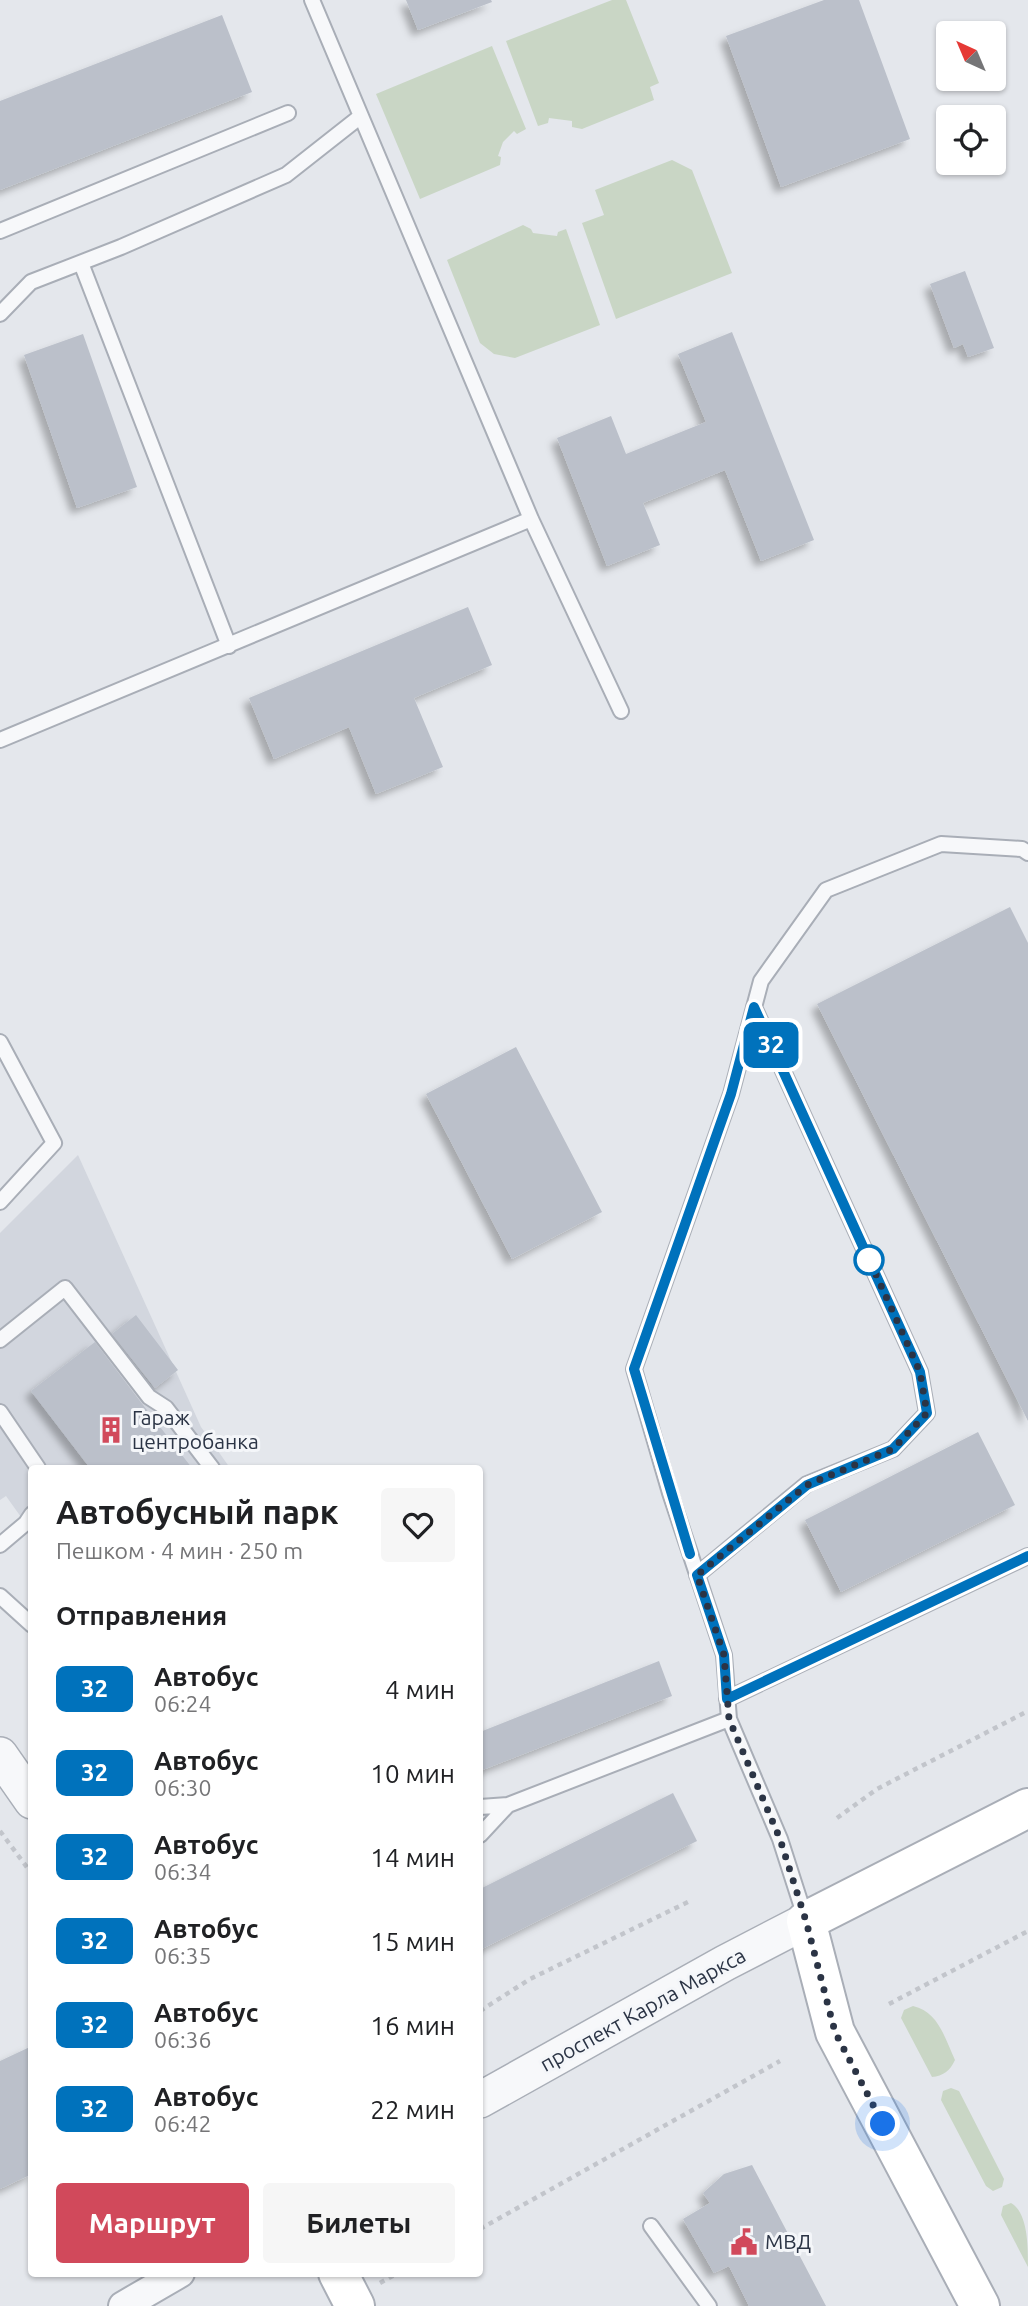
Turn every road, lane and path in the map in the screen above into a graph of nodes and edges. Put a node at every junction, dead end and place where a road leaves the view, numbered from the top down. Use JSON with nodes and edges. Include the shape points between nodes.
{"nodes":[{"id":1,"x":312,"y":0,"type":"edge"},
{"id":2,"x":288,"y":113,"type":"dead end"},
{"id":3,"x":361,"y":116,"type":"junction"},
{"id":4,"x":0,"y":231,"type":"edge"},
{"id":5,"x":81,"y":263,"type":"junction"},
{"id":6,"x":0,"y":314,"type":"edge"},
{"id":7,"x":531,"y":519,"type":"junction"},
{"id":8,"x":229,"y":646,"type":"junction"},
{"id":9,"x":621,"y":711,"type":"dead end"},
{"id":10,"x":0,"y":740,"type":"edge"},
{"id":11,"x":1028,"y":853,"type":"edge"},
{"id":12,"x":754,"y":1007,"type":"junction"},
{"id":13,"x":0,"y":1042,"type":"edge"},
{"id":14,"x":0,"y":1202,"type":"edge"},
{"id":15,"x":0,"y":1340,"type":"edge"},
{"id":16,"x":0,"y":1412,"type":"edge"},
{"id":17,"x":36,"y":1465,"type":"edge"},
{"id":18,"x":210,"y":1465,"type":"edge"},
{"id":19,"x":28,"y":1520,"type":"edge"},
{"id":20,"x":0,"y":1545,"type":"edge"},
{"id":21,"x":1028,"y":1556,"type":"edge"},
{"id":22,"x":697,"y":1575,"type":"junction"},
{"id":23,"x":0,"y":1596,"type":"edge"},
{"id":24,"x":28,"y":1621,"type":"edge"},
{"id":25,"x":727,"y":1699,"type":"junction"},
{"id":26,"x":1028,"y":1711,"type":"edge"},
{"id":27,"x":729,"y":1719,"type":"junction"},
{"id":28,"x":0,"y":1755,"type":"edge"},
{"id":29,"x":28,"y":1795,"type":"edge"},
{"id":30,"x":508,"y":1805,"type":"junction"},
{"id":31,"x":483,"y":1807,"type":"edge"},
{"id":32,"x":1028,"y":1808,"type":"edge"},
{"id":33,"x":837,"y":1818,"type":"dead end"},
{"id":34,"x":0,"y":1830,"type":"edge"},
{"id":35,"x":483,"y":1832,"type":"edge"},
{"id":36,"x":28,"y":1868,"type":"edge"},
{"id":37,"x":690,"y":1901,"type":"dead end"},
{"id":38,"x":806,"y":1921,"type":"junction"},
{"id":39,"x":1028,"y":1931,"type":"edge"},
{"id":40,"x":889,"y":2004,"type":"dead end"},
{"id":41,"x":483,"y":2009,"type":"edge"},
{"id":42,"x":780,"y":2061,"type":"dead end"},
{"id":43,"x":483,"y":2098,"type":"edge"},
{"id":44,"x":651,"y":2226,"type":"dead end"},
{"id":45,"x":483,"y":2227,"type":"edge"},
{"id":46,"x":173,"y":2277,"type":"edge"},
{"id":47,"x":340,"y":2277,"type":"edge"},
{"id":48,"x":124,"y":2306,"type":"edge"},
{"id":49,"x":355,"y":2306,"type":"edge"},
{"id":50,"x":709,"y":2306,"type":"edge"},
{"id":51,"x":979,"y":2306,"type":"edge"}],
"edges":[{"from":1,"to":3,"type":"lane"},
{"from":2,"to":4,"type":"lane"},
{"from":3,"to":5,"type":"lane","via":[[286,175]]},
{"from":3,"to":7,"type":"lane"},
{"from":5,"to":6,"type":"lane","via":[[31,282]]},
{"from":5,"to":8,"type":"lane"},
{"from":7,"to":8,"type":"lane"},
{"from":7,"to":9,"type":"lane"},
{"from":8,"to":10,"type":"lane"},
{"from":11,"to":12,"type":"lane","via":[[941,844],[826,890],[761,982]]},
{"from":12,"to":22,"type":"lane","via":[[731,1094],[634,1369]]},
{"from":12,"to":22,"type":"lane","via":[[920,1372],[927,1413],[893,1449],[807,1485]]},
{"from":13,"to":14,"type":"lane","via":[[54,1143]]},
{"from":15,"to":18,"type":"lane","via":[[65,1287],[149,1397],[166,1408]]},
{"from":16,"to":17,"type":"lane"},
{"from":19,"to":20,"type":"lane"},
{"from":21,"to":25,"type":"lane"},
{"from":22,"to":25,"type":"lane","via":[[724,1655]]},
{"from":23,"to":24,"type":"lane"},
{"from":25,"to":27,"type":"lane"},
{"from":26,"to":33,"type":"path","via":[[877,1789]]},
{"from":27,"to":30,"type":"lane"},
{"from":27,"to":38,"type":"lane","via":[[780,1839]]},
{"from":28,"to":29,"type":"street"},
{"from":30,"to":31,"type":"lane"},
{"from":30,"to":35,"type":"lane"},
{"from":32,"to":38,"type":"main road","name":"проспект Карла Маркса"},
{"from":34,"to":36,"type":"path"},
{"from":37,"to":41,"type":"path","via":[[530,1979]]},
{"from":38,"to":43,"type":"street","name":"проспект Карла Маркса"},
{"from":38,"to":51,"type":"main road","via":[[835,2032]]},
{"from":39,"to":40,"type":"path"},
{"from":42,"to":45,"type":"path"},
{"from":44,"to":50,"type":"lane"},
{"from":46,"to":48,"type":"street"},
{"from":47,"to":49,"type":"main road"}]}
